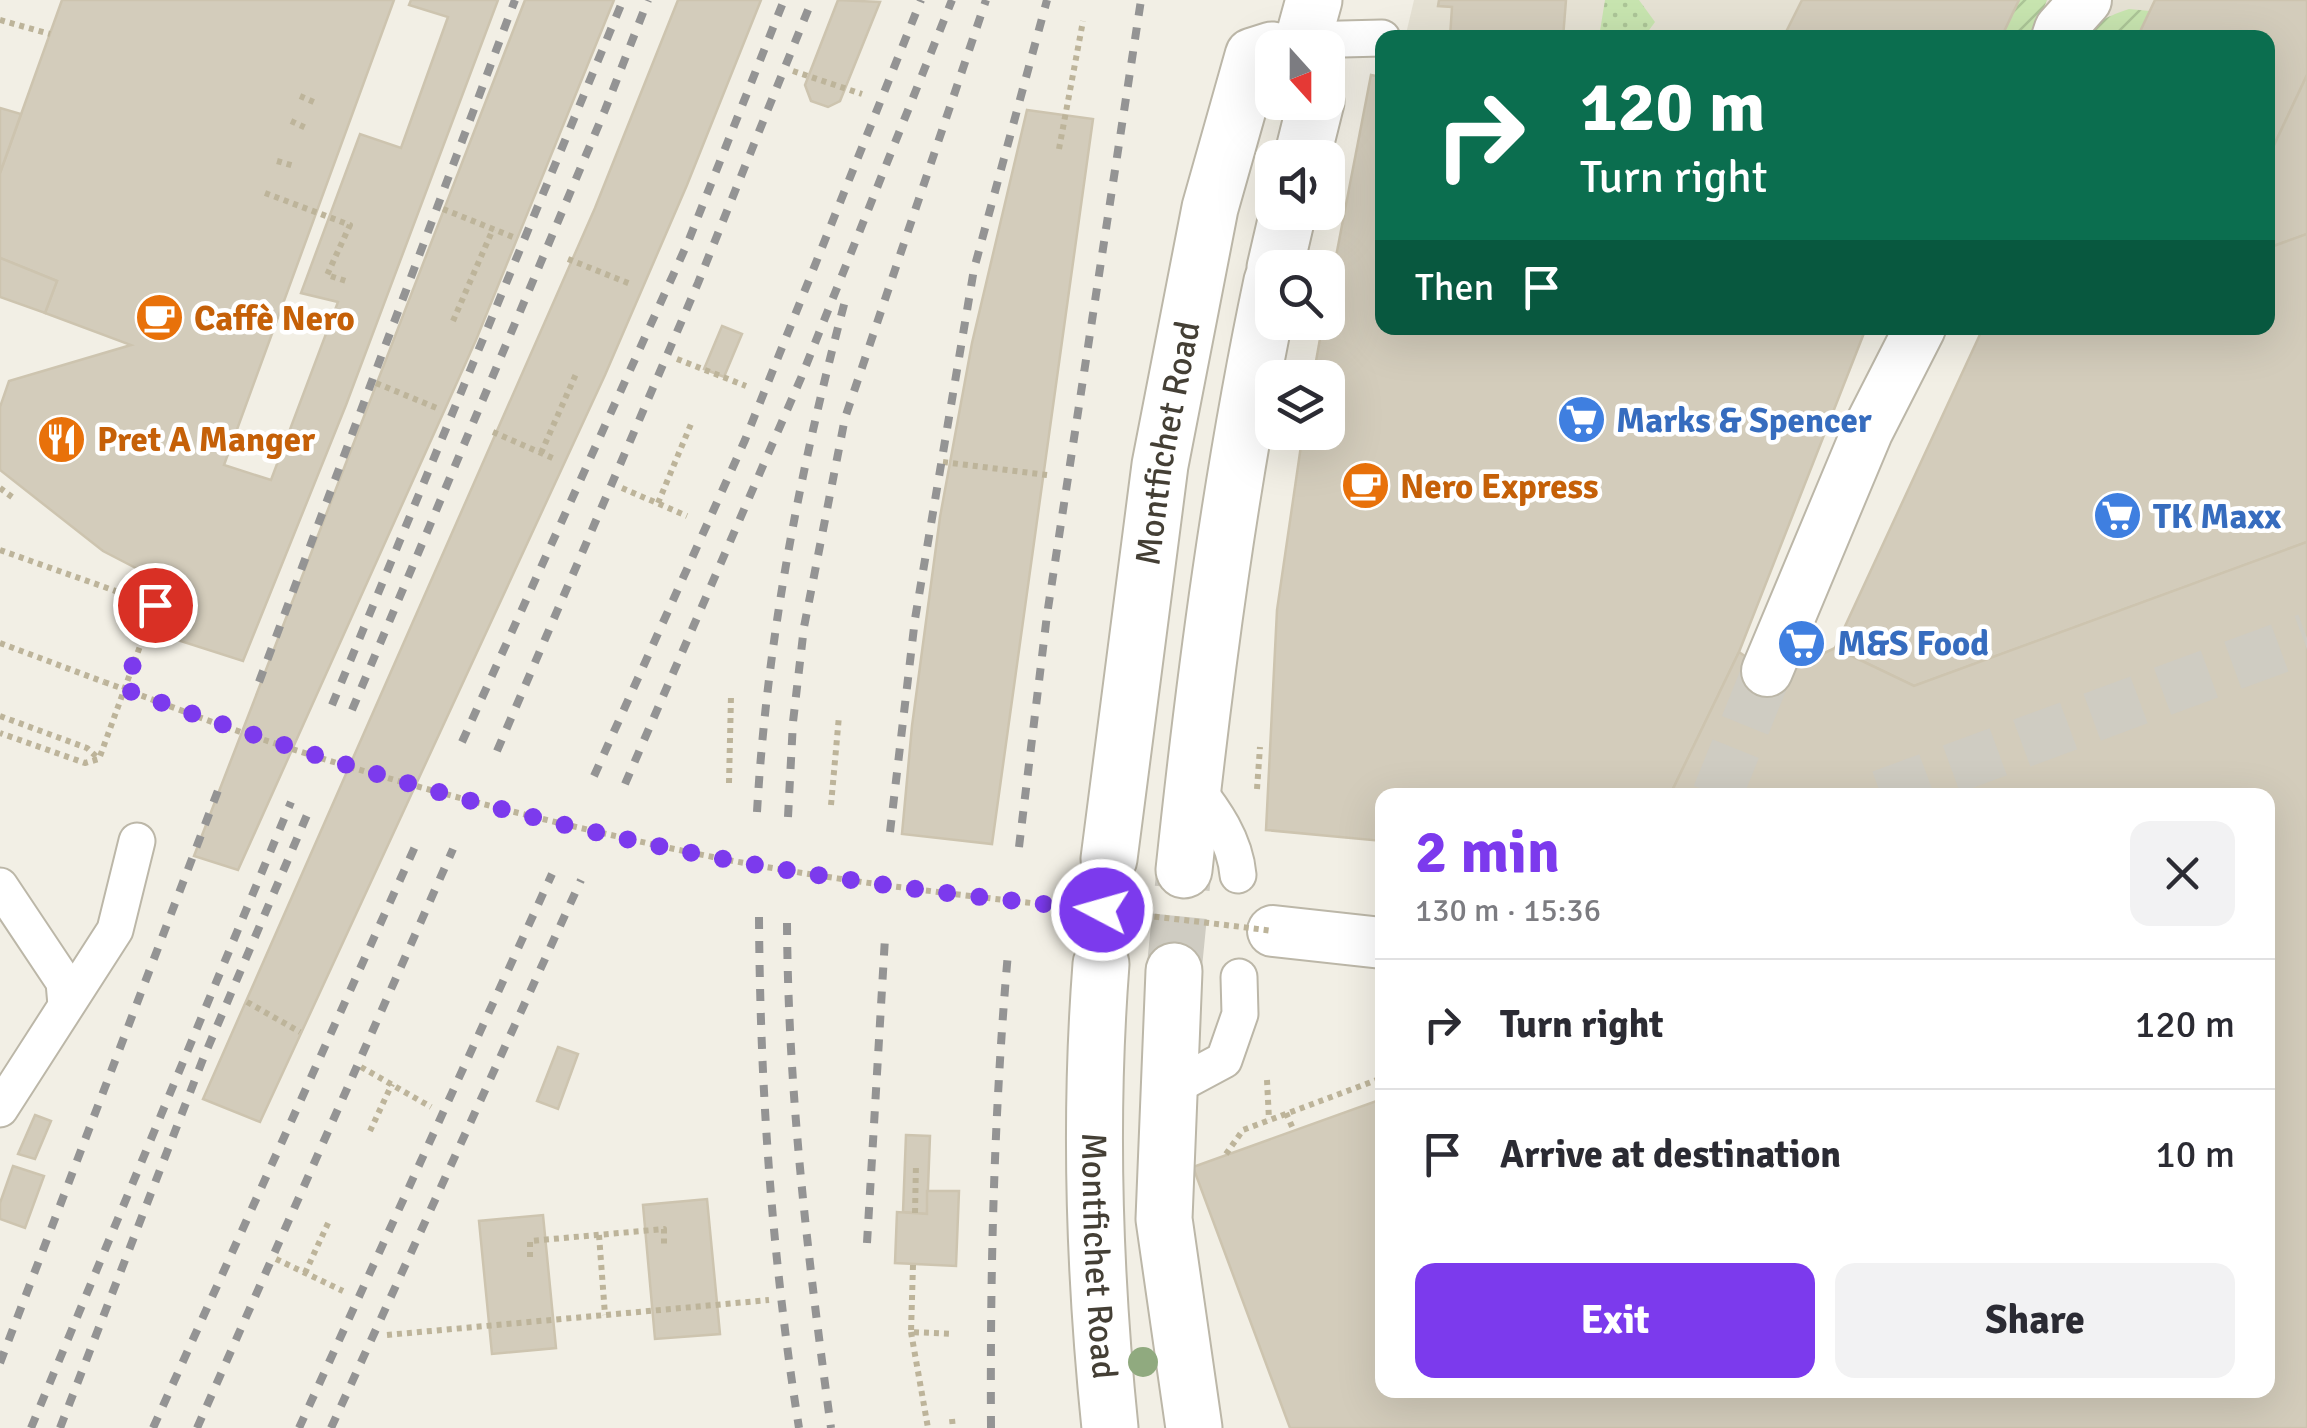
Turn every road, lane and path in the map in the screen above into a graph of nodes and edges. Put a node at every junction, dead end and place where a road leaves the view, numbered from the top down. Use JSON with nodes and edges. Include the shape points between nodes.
{"nodes":[{"id":1,"x":2086,"y":0,"type":"edge"},
{"id":2,"x":0,"y":20,"type":"edge"},
{"id":3,"x":1084,"y":21,"type":"dead end"},
{"id":4,"x":2060,"y":30,"type":"edge"},
{"id":5,"x":50,"y":34,"type":"dead end"},
{"id":6,"x":1345,"y":38,"type":"edge"},
{"id":7,"x":1375,"y":38,"type":"edge"},
{"id":8,"x":1255,"y":55,"type":"edge"},
{"id":9,"x":793,"y":70,"type":"dead end"},
{"id":10,"x":862,"y":94,"type":"dead end"},
{"id":11,"x":300,"y":96,"type":"dead end"},
{"id":12,"x":316,"y":102,"type":"dead end"},
{"id":13,"x":291,"y":121,"type":"dead end"},
{"id":14,"x":306,"y":128,"type":"dead end"},
{"id":15,"x":1059,"y":149,"type":"dead end"},
{"id":16,"x":277,"y":161,"type":"dead end"},
{"id":17,"x":294,"y":166,"type":"dead end"},
{"id":18,"x":266,"y":193,"type":"dead end"},
{"id":19,"x":443,"y":209,"type":"dead end"},
{"id":20,"x":492,"y":229,"type":"junction"},
{"id":21,"x":512,"y":237,"type":"dead end"},
{"id":22,"x":568,"y":259,"type":"dead end"},
{"id":23,"x":346,"y":282,"type":"dead end"},
{"id":24,"x":633,"y":285,"type":"dead end"},
{"id":25,"x":453,"y":322,"type":"dead end"},
{"id":26,"x":1916,"y":335,"type":"edge"},
{"id":27,"x":1261,"y":340,"type":"edge"},
{"id":28,"x":677,"y":359,"type":"dead end"},
{"id":29,"x":576,"y":374,"type":"dead end"},
{"id":30,"x":376,"y":382,"type":"dead end"},
{"id":31,"x":746,"y":386,"type":"dead end"},
{"id":32,"x":439,"y":409,"type":"dead end"},
{"id":33,"x":690,"y":424,"type":"dead end"},
{"id":34,"x":492,"y":432,"type":"dead end"},
{"id":35,"x":541,"y":453,"type":"junction"},
{"id":36,"x":557,"y":460,"type":"dead end"},
{"id":37,"x":943,"y":462,"type":"dead end"},
{"id":38,"x":1046,"y":475,"type":"dead end"},
{"id":39,"x":0,"y":488,"type":"edge"},
{"id":40,"x":622,"y":488,"type":"dead end"},
{"id":41,"x":16,"y":500,"type":"dead end"},
{"id":42,"x":658,"y":503,"type":"junction"},
{"id":43,"x":687,"y":516,"type":"dead end"},
{"id":44,"x":0,"y":550,"type":"edge"},
{"id":45,"x":0,"y":643,"type":"edge"},
{"id":46,"x":1768,"y":671,"type":"tunnel mouth"},
{"id":47,"x":124,"y":689,"type":"junction"},
{"id":48,"x":731,"y":696,"type":"dead end"},
{"id":49,"x":0,"y":716,"type":"edge"},
{"id":50,"x":839,"y":716,"type":"dead end"},
{"id":51,"x":0,"y":733,"type":"edge"},
{"id":52,"x":99,"y":758,"type":"junction"},
{"id":53,"x":729,"y":784,"type":"dead end"},
{"id":54,"x":1193,"y":784,"type":"junction"},
{"id":55,"x":831,"y":805,"type":"dead end"},
{"id":56,"x":136,"y":840,"type":"dead end"},
{"id":57,"x":1109,"y":859,"type":"tunnel mouth"},
{"id":58,"x":1184,"y":870,"type":"tunnel mouth"},
{"id":59,"x":1238,"y":875,"type":"dead end"},
{"id":60,"x":0,"y":886,"type":"edge"},
{"id":61,"x":1273,"y":931,"type":"joint"},
{"id":62,"x":1375,"y":941,"type":"edge"},
{"id":63,"x":1101,"y":964,"type":"tunnel mouth"},
{"id":64,"x":1174,"y":971,"type":"tunnel mouth"},
{"id":65,"x":1239,"y":977,"type":"dead end"},
{"id":66,"x":247,"y":1002,"type":"dead end"},
{"id":67,"x":66,"y":1006,"type":"junction"},
{"id":68,"x":300,"y":1032,"type":"dead end"},
{"id":69,"x":361,"y":1067,"type":"dead end"},
{"id":70,"x":1375,"y":1081,"type":"edge"},
{"id":71,"x":392,"y":1084,"type":"junction"},
{"id":72,"x":1168,"y":1090,"type":"junction"},
{"id":73,"x":431,"y":1107,"type":"dead end"},
{"id":74,"x":0,"y":1109,"type":"edge"},
{"id":75,"x":1286,"y":1113,"type":"junction"},
{"id":76,"x":1294,"y":1130,"type":"dead end"},
{"id":77,"x":370,"y":1131,"type":"dead end"},
{"id":78,"x":1226,"y":1154,"type":"dead end"},
{"id":79,"x":916,"y":1164,"type":"dead end"},
{"id":80,"x":915,"y":1213,"type":"dead end"},
{"id":81,"x":330,"y":1218,"type":"dead end"},
{"id":82,"x":598,"y":1235,"type":"junction"},
{"id":83,"x":664,"y":1244,"type":"dead end"},
{"id":84,"x":530,"y":1257,"type":"dead end"},
{"id":85,"x":276,"y":1260,"type":"dead end"},
{"id":86,"x":913,"y":1264,"type":"dead end"},
{"id":87,"x":305,"y":1273,"type":"junction"},
{"id":88,"x":344,"y":1290,"type":"dead end"},
{"id":89,"x":769,"y":1300,"type":"dead end"},
{"id":90,"x":605,"y":1315,"type":"junction"},
{"id":91,"x":912,"y":1332,"type":"junction"},
{"id":92,"x":953,"y":1334,"type":"dead end"},
{"id":93,"x":387,"y":1335,"type":"dead end"},
{"id":94,"x":928,"y":1428,"type":"edge"},
{"id":95,"x":1110,"y":1428,"type":"edge"},
{"id":96,"x":1194,"y":1428,"type":"edge"}],
"edges":[{"from":1,"to":4,"type":"street"},
{"from":2,"to":5,"type":"path"},
{"from":3,"to":15,"type":"path"},
{"from":6,"to":7,"type":"lane"},
{"from":8,"to":57,"type":"street","name":"Montfichet Road","via":[[1210,208],[1183,336]]},
{"from":9,"to":10,"type":"path"},
{"from":11,"to":12,"type":"path"},
{"from":13,"to":14,"type":"path"},
{"from":16,"to":17,"type":"path"},
{"from":18,"to":23,"type":"path","via":[[350,225],[328,276]]},
{"from":19,"to":20,"type":"path"},
{"from":20,"to":21,"type":"path"},
{"from":20,"to":25,"type":"path"},
{"from":22,"to":24,"type":"path"},
{"from":26,"to":46,"type":"street","via":[[1867,432]]},
{"from":27,"to":54,"type":"street","via":[[1226,534]]},
{"from":28,"to":31,"type":"path"},
{"from":29,"to":35,"type":"path"},
{"from":30,"to":32,"type":"path"},
{"from":33,"to":42,"type":"path"},
{"from":34,"to":35,"type":"path"},
{"from":35,"to":36,"type":"path"},
{"from":37,"to":38,"type":"path"},
{"from":39,"to":41,"type":"path"},
{"from":40,"to":42,"type":"path"},
{"from":42,"to":43,"type":"path"},
{"from":44,"to":47,"type":"path","via":[[155,605]]},
{"from":45,"to":47,"type":"path","bridge":true},
{"from":47,"to":52,"type":"path"},
{"from":47,"to":61,"type":"path","bridge":true,"via":[[366,770],[680,851],[848,880]]},
{"from":48,"to":53,"type":"path"},
{"from":49,"to":52,"type":"path"},
{"from":50,"to":55,"type":"path"},
{"from":51,"to":52,"type":"path","via":[[85,763]]},
{"from":54,"to":58,"type":"street"},
{"from":54,"to":59,"type":"lane","via":[[1216,814]]},
{"from":56,"to":67,"type":"lane","via":[[115,930]]},
{"from":60,"to":67,"type":"lane","via":[[64,982]]},
{"from":61,"to":62,"type":"street"},
{"from":63,"to":95,"type":"street","name":"Montfichet Road","via":[[1093,1216]]},
{"from":64,"to":72,"type":"street","name":"Montfichet Road"},
{"from":65,"to":72,"type":"lane","via":[[1240,1014],[1224,1060]]},
{"from":66,"to":68,"type":"path"},
{"from":67,"to":74,"type":"lane"},
{"from":69,"to":71,"type":"path"},
{"from":70,"to":75,"type":"path"},
{"from":71,"to":73,"type":"path"},
{"from":71,"to":77,"type":"path"},
{"from":72,"to":96,"type":"street","name":"Montfichet Road","via":[[1164,1219]]},
{"from":75,"to":76,"type":"path"},
{"from":75,"to":78,"type":"path","via":[[1244,1130]]},
{"from":79,"to":80,"type":"path"},
{"from":81,"to":87,"type":"path"},
{"from":82,"to":83,"type":"path","via":[[664,1230]]},
{"from":82,"to":84,"type":"path","via":[[530,1241]]},
{"from":82,"to":90,"type":"path"},
{"from":85,"to":87,"type":"path"},
{"from":86,"to":91,"type":"path"},
{"from":87,"to":88,"type":"path"},
{"from":89,"to":90,"type":"path"},
{"from":90,"to":93,"type":"path"},
{"from":91,"to":92,"type":"path"},
{"from":91,"to":94,"type":"path"}]}
